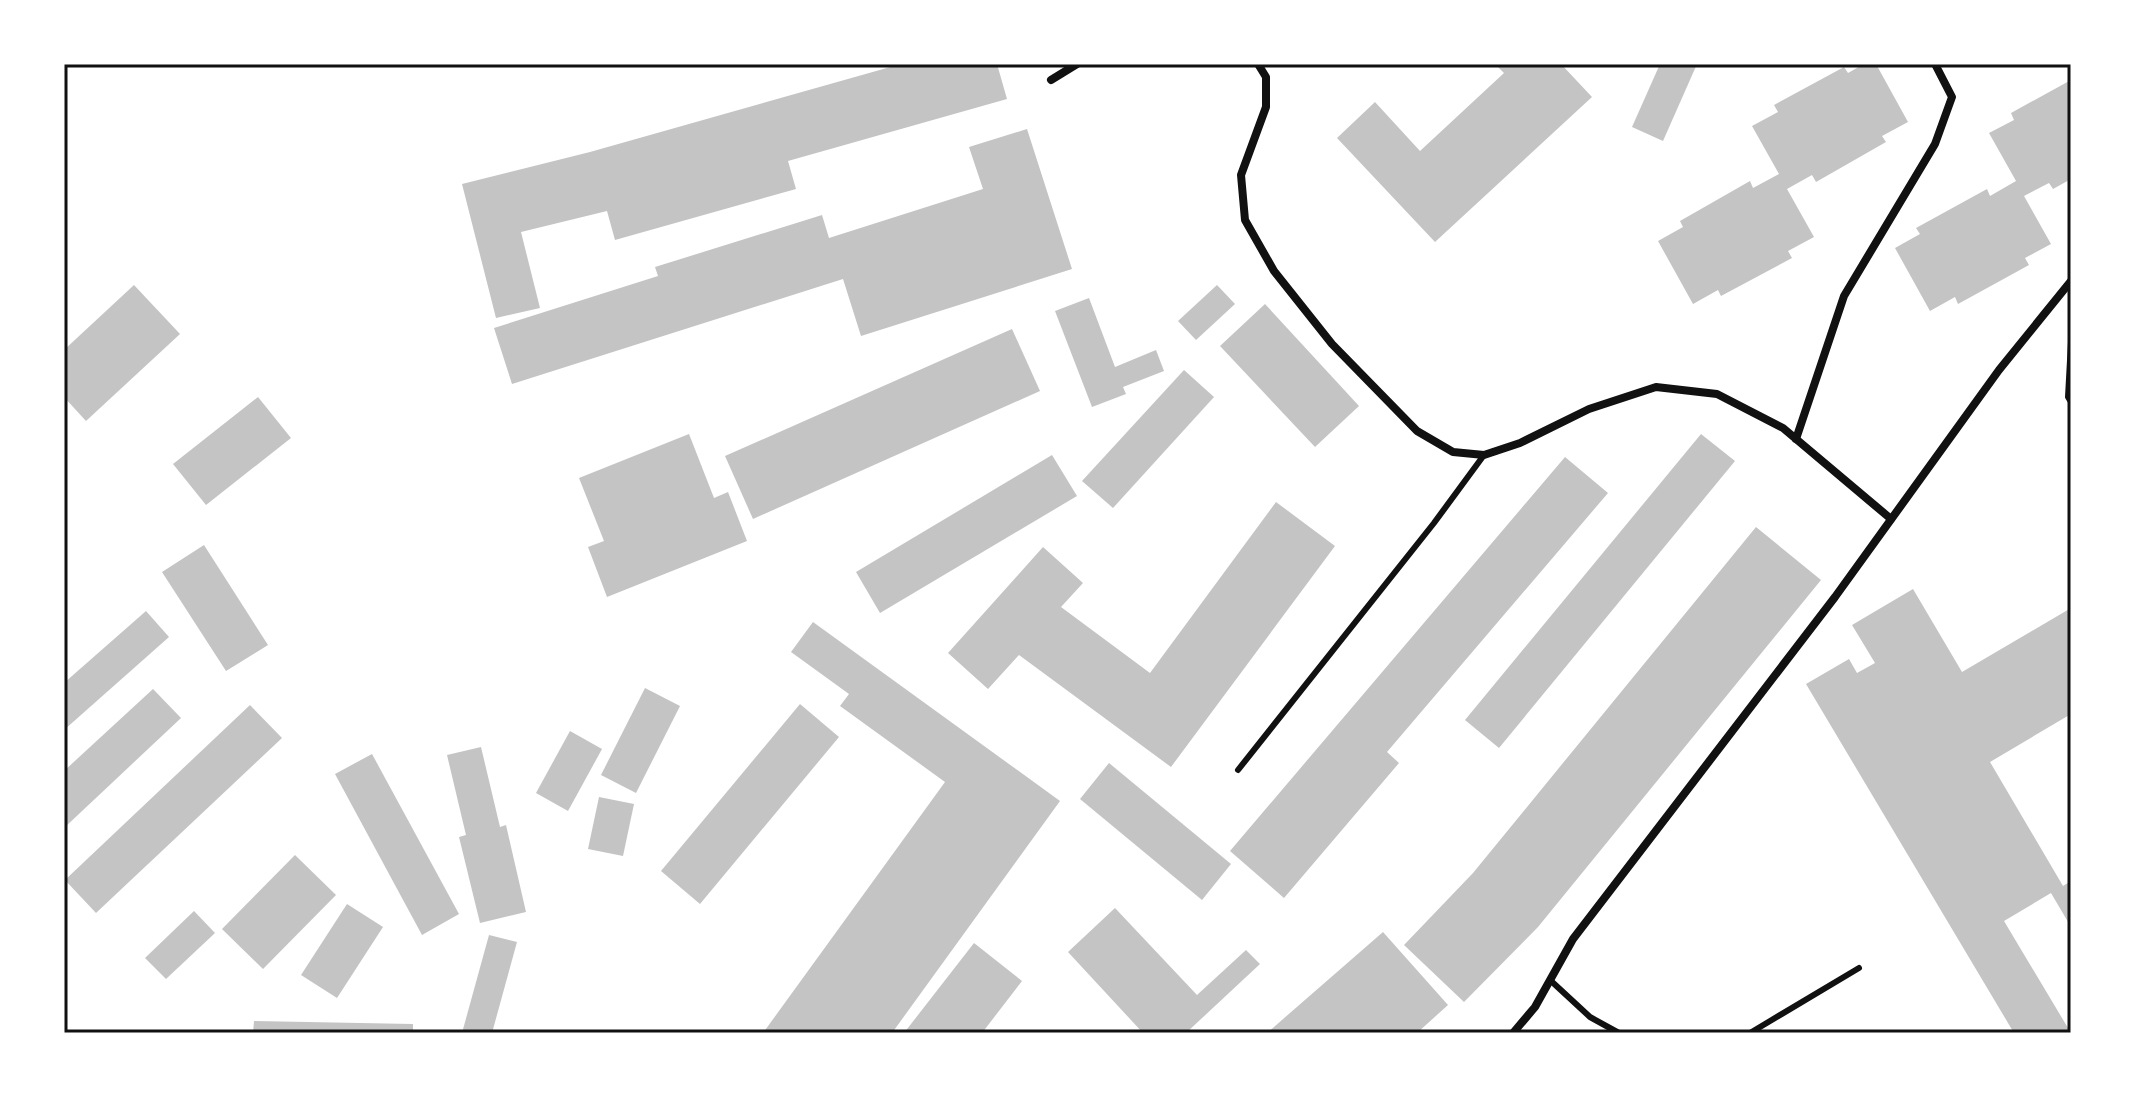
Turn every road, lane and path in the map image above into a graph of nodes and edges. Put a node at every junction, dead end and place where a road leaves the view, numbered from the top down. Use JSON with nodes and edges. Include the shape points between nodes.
{"nodes":[{"id":1,"x":1077,"y":64,"type":"edge"},
{"id":2,"x":1258,"y":64,"type":"edge"},
{"id":3,"x":1935,"y":64,"type":"edge"},
{"id":4,"x":1051,"y":80,"type":"dead end"},
{"id":5,"x":2071,"y":281,"type":"edge"},
{"id":6,"x":2071,"y":342,"type":"edge"},
{"id":7,"x":2071,"y":402,"type":"edge"},
{"id":8,"x":1796,"y":439,"type":"junction"},
{"id":9,"x":1484,"y":455,"type":"junction"},
{"id":10,"x":1891,"y":519,"type":"junction"},
{"id":11,"x":1238,"y":770,"type":"dead end"},
{"id":12,"x":1859,"y":968,"type":"dead end"},
{"id":13,"x":1550,"y":980,"type":"junction"},
{"id":14,"x":1513,"y":1033,"type":"edge"},
{"id":15,"x":1619,"y":1033,"type":"edge"},
{"id":16,"x":1750,"y":1033,"type":"edge"}],
"edges":[{"from":1,"to":4,"type":"street"},
{"from":2,"to":9,"type":"street","via":[[1266,77],[1266,107],[1241,175],[1245,220],[1252,233],[1274,271],[1332,344],[1417,431],[1453,452]]},
{"from":3,"to":8,"type":"street","via":[[1952,97],[1944,120],[1935,144],[1844,296]]},
{"from":5,"to":10,"type":"street"},
{"from":6,"to":7,"type":"lane"},
{"from":8,"to":9,"type":"street","via":[[1717,394],[1656,387],[1589,409]]},
{"from":8,"to":10,"type":"street"},
{"from":9,"to":11,"type":"lane"},
{"from":10,"to":13,"type":"street","via":[[1573,939]]},
{"from":12,"to":16,"type":"lane"},
{"from":13,"to":14,"type":"street"},
{"from":13,"to":15,"type":"lane","via":[[1590,1017]]}]}
